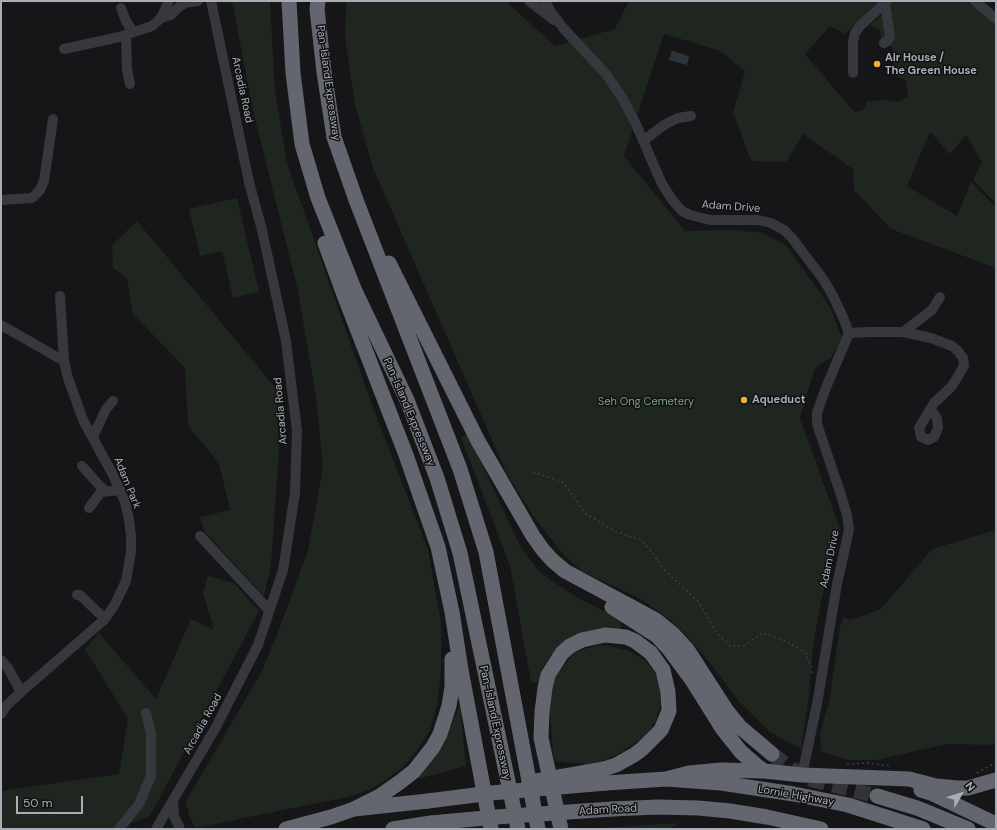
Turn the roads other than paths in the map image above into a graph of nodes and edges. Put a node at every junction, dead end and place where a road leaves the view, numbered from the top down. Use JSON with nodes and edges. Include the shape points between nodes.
{"nodes":[{"id":1,"x":169,"y":1,"type":"edge"},
{"id":2,"x":198,"y":1,"type":"edge"},
{"id":3,"x":211,"y":1,"type":"edge"},
{"id":4,"x":289,"y":1,"type":"edge"},
{"id":5,"x":318,"y":1,"type":"edge"},
{"id":6,"x":529,"y":1,"type":"edge"},
{"id":7,"x":545,"y":1,"type":"edge"},
{"id":8,"x":975,"y":1,"type":"edge"},
{"id":9,"x":886,"y":2,"type":"edge"},
{"id":10,"x":121,"y":8,"type":"dead end"},
{"id":11,"x":161,"y":18,"type":"junction"},
{"id":12,"x":996,"y":19,"type":"edge"},
{"id":13,"x":564,"y":29,"type":"junction"},
{"id":14,"x":130,"y":34,"type":"junction"},
{"id":15,"x":884,"y":43,"type":"dead end"},
{"id":16,"x":64,"y":49,"type":"dead end"},
{"id":17,"x":853,"y":73,"type":"dead end"},
{"id":18,"x":130,"y":84,"type":"dead end"},
{"id":19,"x":691,"y":116,"type":"dead end"},
{"id":20,"x":53,"y":119,"type":"dead end"},
{"id":21,"x":643,"y":141,"type":"junction"},
{"id":22,"x":318,"y":198,"type":"junction"},
{"id":23,"x":1,"y":200,"type":"edge"},
{"id":24,"x":372,"y":244,"type":"junction"},
{"id":25,"x":60,"y":296,"type":"dead end"},
{"id":26,"x":940,"y":297,"type":"dead end"},
{"id":27,"x":1,"y":325,"type":"edge"},
{"id":28,"x":903,"y":332,"type":"junction"},
{"id":29,"x":849,"y":334,"type":"junction"},
{"id":30,"x":64,"y":361,"type":"junction"},
{"id":31,"x":113,"y":401,"type":"dead end"},
{"id":32,"x":930,"y":409,"type":"dead end"},
{"id":33,"x":93,"y":437,"type":"junction"},
{"id":34,"x":82,"y":466,"type":"dead end"},
{"id":35,"x":120,"y":490,"type":"junction"},
{"id":36,"x":106,"y":491,"type":"junction"},
{"id":37,"x":89,"y":508,"type":"dead end"},
{"id":38,"x":200,"y":536,"type":"dead end"},
{"id":39,"x":565,"y":571,"type":"junction"},
{"id":40,"x":77,"y":595,"type":"dead end"},
{"id":41,"x":269,"y":610,"type":"junction"},
{"id":42,"x":452,"y":612,"type":"junction"},
{"id":43,"x":105,"y":619,"type":"junction"},
{"id":44,"x":1,"y":660,"type":"edge"},
{"id":45,"x":21,"y":692,"type":"junction"},
{"id":46,"x":146,"y":713,"type":"dead end"},
{"id":47,"x":1,"y":714,"type":"edge"},
{"id":48,"x":772,"y":754,"type":"tunnel mouth"},
{"id":49,"x":764,"y":771,"type":"junction"},
{"id":50,"x":802,"y":774,"type":"junction"},
{"id":51,"x":605,"y":776,"type":"junction"},
{"id":52,"x":666,"y":779,"type":"junction"},
{"id":53,"x":897,"y":779,"type":"junction"},
{"id":54,"x":996,"y":780,"type":"edge"},
{"id":55,"x":877,"y":796,"type":"tunnel mouth"},
{"id":56,"x":173,"y":800,"type":"junction"},
{"id":57,"x":354,"y":809,"type":"junction"},
{"id":58,"x":494,"y":823,"type":"edge"},
{"id":59,"x":996,"y":824,"type":"edge"},
{"id":60,"x":119,"y":829,"type":"edge"},
{"id":61,"x":156,"y":829,"type":"edge"},
{"id":62,"x":180,"y":829,"type":"edge"},
{"id":63,"x":286,"y":829,"type":"edge"},
{"id":64,"x":393,"y":829,"type":"edge"},
{"id":65,"x":453,"y":829,"type":"edge"},
{"id":66,"x":518,"y":829,"type":"edge"},
{"id":67,"x":538,"y":829,"type":"edge"},
{"id":68,"x":561,"y":829,"type":"edge"},
{"id":69,"x":821,"y":829,"type":"edge"},
{"id":70,"x":924,"y":829,"type":"edge"},
{"id":71,"x":968,"y":829,"type":"edge"}],
"edges":[{"from":1,"to":11,"type":"street"},
{"from":2,"to":11,"type":"street","via":[[185,3],[171,15]]},
{"from":3,"to":41,"type":"street","name":"Arcadia Road","via":[[286,341],[297,431],[294,500],[283,570]]},
{"from":4,"to":22,"type":"highway","name":"Pan-Island Expressway","via":[[293,73],[302,144]]},
{"from":5,"to":24,"type":"highway","name":"Pan-Island Expressway","via":[[324,72],[334,137]]},
{"from":6,"to":13,"type":"street","name":"Adam Drive"},
{"from":7,"to":13,"type":"street","name":"Adam Drive"},
{"from":8,"to":12,"type":"street"},
{"from":9,"to":15,"type":"street","via":[[890,36]]},
{"from":9,"to":17,"type":"street","via":[[855,33]]},
{"from":10,"to":14,"type":"street"},
{"from":11,"to":14,"type":"street","via":[[152,26]]},
{"from":13,"to":21,"type":"street","name":"Adam Drive","via":[[606,74],[635,122]]},
{"from":14,"to":16,"type":"street"},
{"from":14,"to":18,"type":"street","via":[[127,70]]},
{"from":19,"to":21,"type":"street","via":[[678,118],[664,125]]},
{"from":20,"to":23,"type":"street","via":[[44,181],[40,190],[32,198]]},
{"from":21,"to":29,"type":"street","name":"Adam Drive","via":[[662,184],[682,211],[710,220],[758,220],[784,230],[832,294]]},
{"from":22,"to":42,"type":"highway","via":[[325,242],[430,522]]},
{"from":22,"to":66,"type":"highway","name":"Pan-Island Expressway","via":[[355,291],[407,400],[437,478],[460,553]]},
{"from":24,"to":39,"type":"highway","via":[[391,266],[468,422],[533,536],[552,560]]},
{"from":24,"to":67,"type":"highway","name":"Pan-Island Expressway","via":[[460,469],[486,552]]},
{"from":25,"to":30,"type":"street","name":"Adam Park"},
{"from":26,"to":28,"type":"street","via":[[932,310]]},
{"from":27,"to":30,"type":"street"},
{"from":28,"to":29,"type":"street"},
{"from":28,"to":32,"type":"street","via":[[952,346],[963,358],[964,366],[960,374]]},
{"from":29,"to":50,"type":"street","name":"Adam Drive","via":[[832,369],[817,413],[817,424],[847,515],[849,530]]},
{"from":30,"to":33,"type":"street","name":"Adam Park","via":[[76,402]]},
{"from":31,"to":33,"type":"street","via":[[106,409]]},
{"from":33,"to":35,"type":"street","name":"Adam Park"},
{"from":34,"to":36,"type":"street"},
{"from":35,"to":36,"type":"street"},
{"from":35,"to":43,"type":"street","name":"Adam Park","via":[[129,519],[132,552],[126,581]]},
{"from":36,"to":37,"type":"street","via":[[99,495]]},
{"from":38,"to":41,"type":"street"},
{"from":39,"to":48,"type":"highway","via":[[656,620],[673,634],[687,649],[727,711]]},
{"from":39,"to":49,"type":"highway","via":[[568,578],[586,592],[629,617],[657,636],[669,648],[728,737]]},
{"from":40,"to":43,"type":"street"},
{"from":41,"to":56,"type":"street","name":"Arcadia Road","via":[[258,645],[227,707]]},
{"from":42,"to":57,"type":"highway","via":[[452,687],[440,734],[414,771],[380,796]]},
{"from":42,"to":58,"type":"highway","via":[[461,670]]},
{"from":43,"to":45,"type":"street","name":"Adam Park"},
{"from":44,"to":45,"type":"street"},
{"from":45,"to":47,"type":"street","name":"Adam Park"},
{"from":46,"to":60,"type":"street","via":[[151,734],[151,776],[139,804]]},
{"from":49,"to":50,"type":"highway"},
{"from":49,"to":52,"type":"highway","via":[[707,771]]},
{"from":50,"to":53,"type":"highway"},
{"from":51,"to":52,"type":"highway"},
{"from":51,"to":57,"type":"highway","bridge":true,"via":[[543,779],[491,793]]},
{"from":51,"to":68,"type":"highway","via":[[616,765],[634,756],[661,730],[669,711],[663,670],[651,653],[626,637],[605,635],[582,640],[562,653],[548,675],[545,688],[541,738]]},
{"from":52,"to":70,"type":"highway","name":"Lornie Highway","via":[[721,783],[794,794],[848,805]]},
{"from":53,"to":54,"type":"highway","via":[[958,788],[968,788]]},
{"from":53,"to":59,"type":"highway"},
{"from":55,"to":71,"type":"highway","via":[[917,808]]},
{"from":56,"to":61,"type":"street","name":"Arcadia Road"},
{"from":56,"to":62,"type":"street","via":[[174,816]]},
{"from":57,"to":63,"type":"highway","via":[[331,818]]},
{"from":58,"to":64,"type":"highway","name":"Adam Road","bridge":true,"via":[[431,823]]},
{"from":58,"to":65,"type":"highway","bridge":true},
{"from":58,"to":69,"type":"highway","name":"Adam Road","bridge":true,"via":[[612,809],[658,807],[730,811]]}]}
